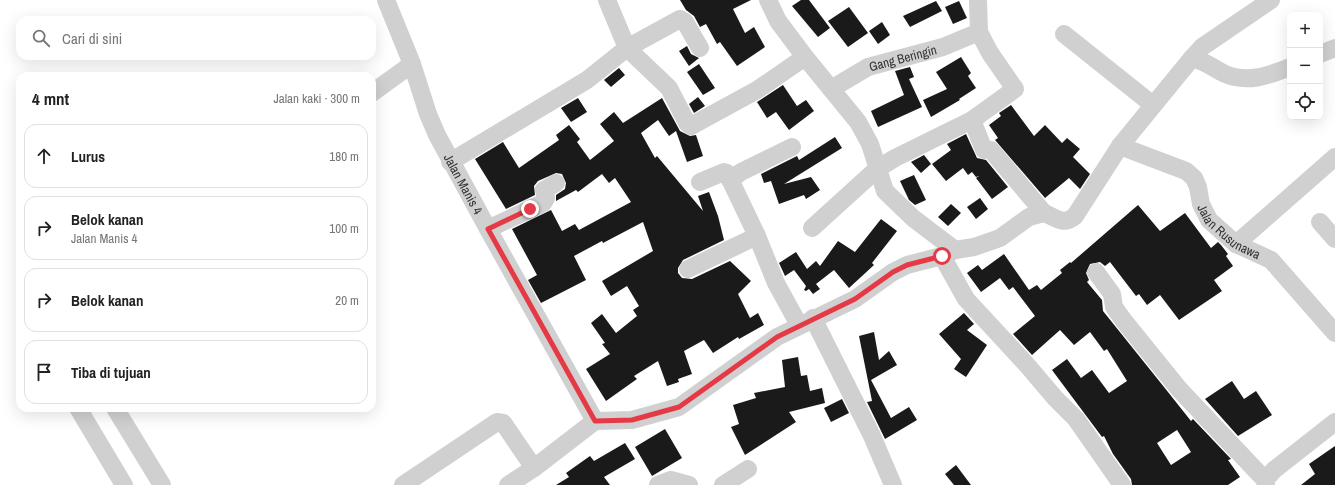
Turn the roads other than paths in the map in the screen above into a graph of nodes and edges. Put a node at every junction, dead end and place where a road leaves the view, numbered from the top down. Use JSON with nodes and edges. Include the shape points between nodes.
{"nodes":[{"id":1,"x":386,"y":0,"type":"edge"},
{"id":2,"x":607,"y":0,"type":"edge"},
{"id":3,"x":768,"y":0,"type":"edge"},
{"id":4,"x":978,"y":0,"type":"edge"},
{"id":5,"x":1270,"y":0,"type":"edge"},
{"id":6,"x":978,"y":32,"type":"junction"},
{"id":7,"x":1064,"y":34,"type":"dead end"},
{"id":8,"x":627,"y":48,"type":"junction"},
{"id":9,"x":700,"y":48,"type":"dead end"},
{"id":10,"x":1335,"y":48,"type":"edge"},
{"id":11,"x":1323,"y":53,"type":"edge"},
{"id":12,"x":805,"y":57,"type":"junction"},
{"id":13,"x":1192,"y":58,"type":"junction"},
{"id":14,"x":412,"y":64,"type":"junction"},
{"id":15,"x":1287,"y":68,"type":"edge"},
{"id":16,"x":831,"y":89,"type":"junction"},
{"id":17,"x":376,"y":90,"type":"edge"},
{"id":18,"x":1152,"y":105,"type":"junction"},
{"id":19,"x":972,"y":120,"type":"junction"},
{"id":20,"x":1120,"y":146,"type":"junction"},
{"id":21,"x":792,"y":147,"type":"dead end"},
{"id":22,"x":1335,"y":157,"type":"edge"},
{"id":23,"x":450,"y":162,"type":"junction"},
{"id":24,"x":877,"y":169,"type":"junction"},
{"id":25,"x":730,"y":180,"type":"junction"},
{"id":26,"x":700,"y":182,"type":"dead end"},
{"id":27,"x":556,"y":183,"type":"dead end"},
{"id":28,"x":1044,"y":213,"type":"junction"},
{"id":29,"x":1320,"y":222,"type":"dead end"},
{"id":30,"x":498,"y":224,"type":"junction"},
{"id":31,"x":812,"y":228,"type":"dead end"},
{"id":32,"x":757,"y":236,"type":"junction"},
{"id":33,"x":1335,"y":239,"type":"edge"},
{"id":34,"x":1236,"y":244,"type":"junction"},
{"id":35,"x":949,"y":253,"type":"junction"},
{"id":36,"x":688,"y":269,"type":"dead end"},
{"id":37,"x":1096,"y":272,"type":"dead end"},
{"id":38,"x":806,"y":322,"type":"junction"},
{"id":39,"x":1335,"y":332,"type":"edge"},
{"id":40,"x":80,"y":412,"type":"edge"},
{"id":41,"x":117,"y":412,"type":"edge"},
{"id":42,"x":595,"y":421,"type":"junction"},
{"id":43,"x":1335,"y":422,"type":"edge"},
{"id":44,"x":534,"y":468,"type":"junction"},
{"id":45,"x":748,"y":469,"type":"dead end"},
{"id":46,"x":1266,"y":483,"type":"edge"},
{"id":47,"x":124,"y":485,"type":"edge"},
{"id":48,"x":162,"y":485,"type":"edge"},
{"id":49,"x":403,"y":485,"type":"edge"},
{"id":50,"x":508,"y":485,"type":"edge"},
{"id":51,"x":658,"y":485,"type":"edge"},
{"id":52,"x":689,"y":485,"type":"edge"},
{"id":53,"x":723,"y":485,"type":"edge"},
{"id":54,"x":893,"y":485,"type":"edge"},
{"id":55,"x":1122,"y":485,"type":"edge"}],
"edges":[{"from":1,"to":14,"type":"street","name":"Jalan Manis 4"},
{"from":2,"to":8,"type":"street"},
{"from":3,"to":12,"type":"street","via":[[778,21]]},
{"from":4,"to":6,"type":"street"},
{"from":5,"to":13,"type":"street","via":[[1202,47]]},
{"from":6,"to":16,"type":"street","name":"Gang Beringin","via":[[944,46],[868,67]]},
{"from":6,"to":19,"type":"street","via":[[1015,89]]},
{"from":7,"to":18,"type":"street"},
{"from":8,"to":9,"type":"street","via":[[680,19],[686,22]]},
{"from":8,"to":12,"type":"street","via":[[669,88],[691,126],[757,90]]},
{"from":8,"to":23,"type":"street","via":[[587,80]]},
{"from":10,"to":11,"type":"street"},
{"from":12,"to":16,"type":"street"},
{"from":13,"to":15,"type":"street","via":[[1211,64],[1234,78],[1256,79]]},
{"from":13,"to":18,"type":"street"},
{"from":14,"to":17,"type":"street"},
{"from":14,"to":23,"type":"street","name":"Jalan Manis 4","via":[[428,114]]},
{"from":16,"to":24,"type":"street","via":[[858,122],[870,144]]},
{"from":18,"to":20,"type":"street"},
{"from":19,"to":24,"type":"street"},
{"from":19,"to":28,"type":"street","via":[[987,150]]},
{"from":20,"to":28,"type":"street","via":[[1075,216],[1066,222],[1058,221]]},
{"from":20,"to":34,"type":"street","name":"Jalan Rusunawa","via":[[1186,170],[1194,178],[1201,204],[1209,220]]},
{"from":21,"to":25,"type":"street"},
{"from":22,"to":34,"type":"street"},
{"from":23,"to":30,"type":"street","name":"Jalan Manis 4"},
{"from":24,"to":31,"type":"street"},
{"from":24,"to":35,"type":"street","via":[[885,191]]},
{"from":25,"to":26,"type":"street","via":[[724,172]]},
{"from":25,"to":32,"type":"street"},
{"from":27,"to":30,"type":"street","via":[[544,190],[546,198],[543,203]]},
{"from":28,"to":35,"type":"street","via":[[1029,217],[1000,238]]},
{"from":29,"to":33,"type":"street"},
{"from":30,"to":42,"type":"street","name":"Jalan Manis 4"},
{"from":32,"to":36,"type":"street"},
{"from":32,"to":38,"type":"street","via":[[776,283]]},
{"from":34,"to":39,"type":"street","name":"Jalan Rusunawa","via":[[1271,260]]},
{"from":35,"to":38,"type":"street","via":[[907,265],[855,299]]},
{"from":35,"to":55,"type":"street","via":[[966,299],[1076,419]]},
{"from":37,"to":46,"type":"street","via":[[1112,294],[1117,313],[1179,389]]},
{"from":38,"to":42,"type":"street","via":[[777,337],[679,407],[632,420]]},
{"from":38,"to":54,"type":"street","via":[[872,436]]},
{"from":40,"to":47,"type":"street"},
{"from":41,"to":48,"type":"street"},
{"from":42,"to":44,"type":"street"},
{"from":43,"to":46,"type":"street","via":[[1274,470]]},
{"from":44,"to":49,"type":"street","via":[[506,426],[497,422]]},
{"from":44,"to":50,"type":"street"},
{"from":45,"to":53,"type":"street"},
{"from":51,"to":52,"type":"street","via":[[671,480]]}]}
